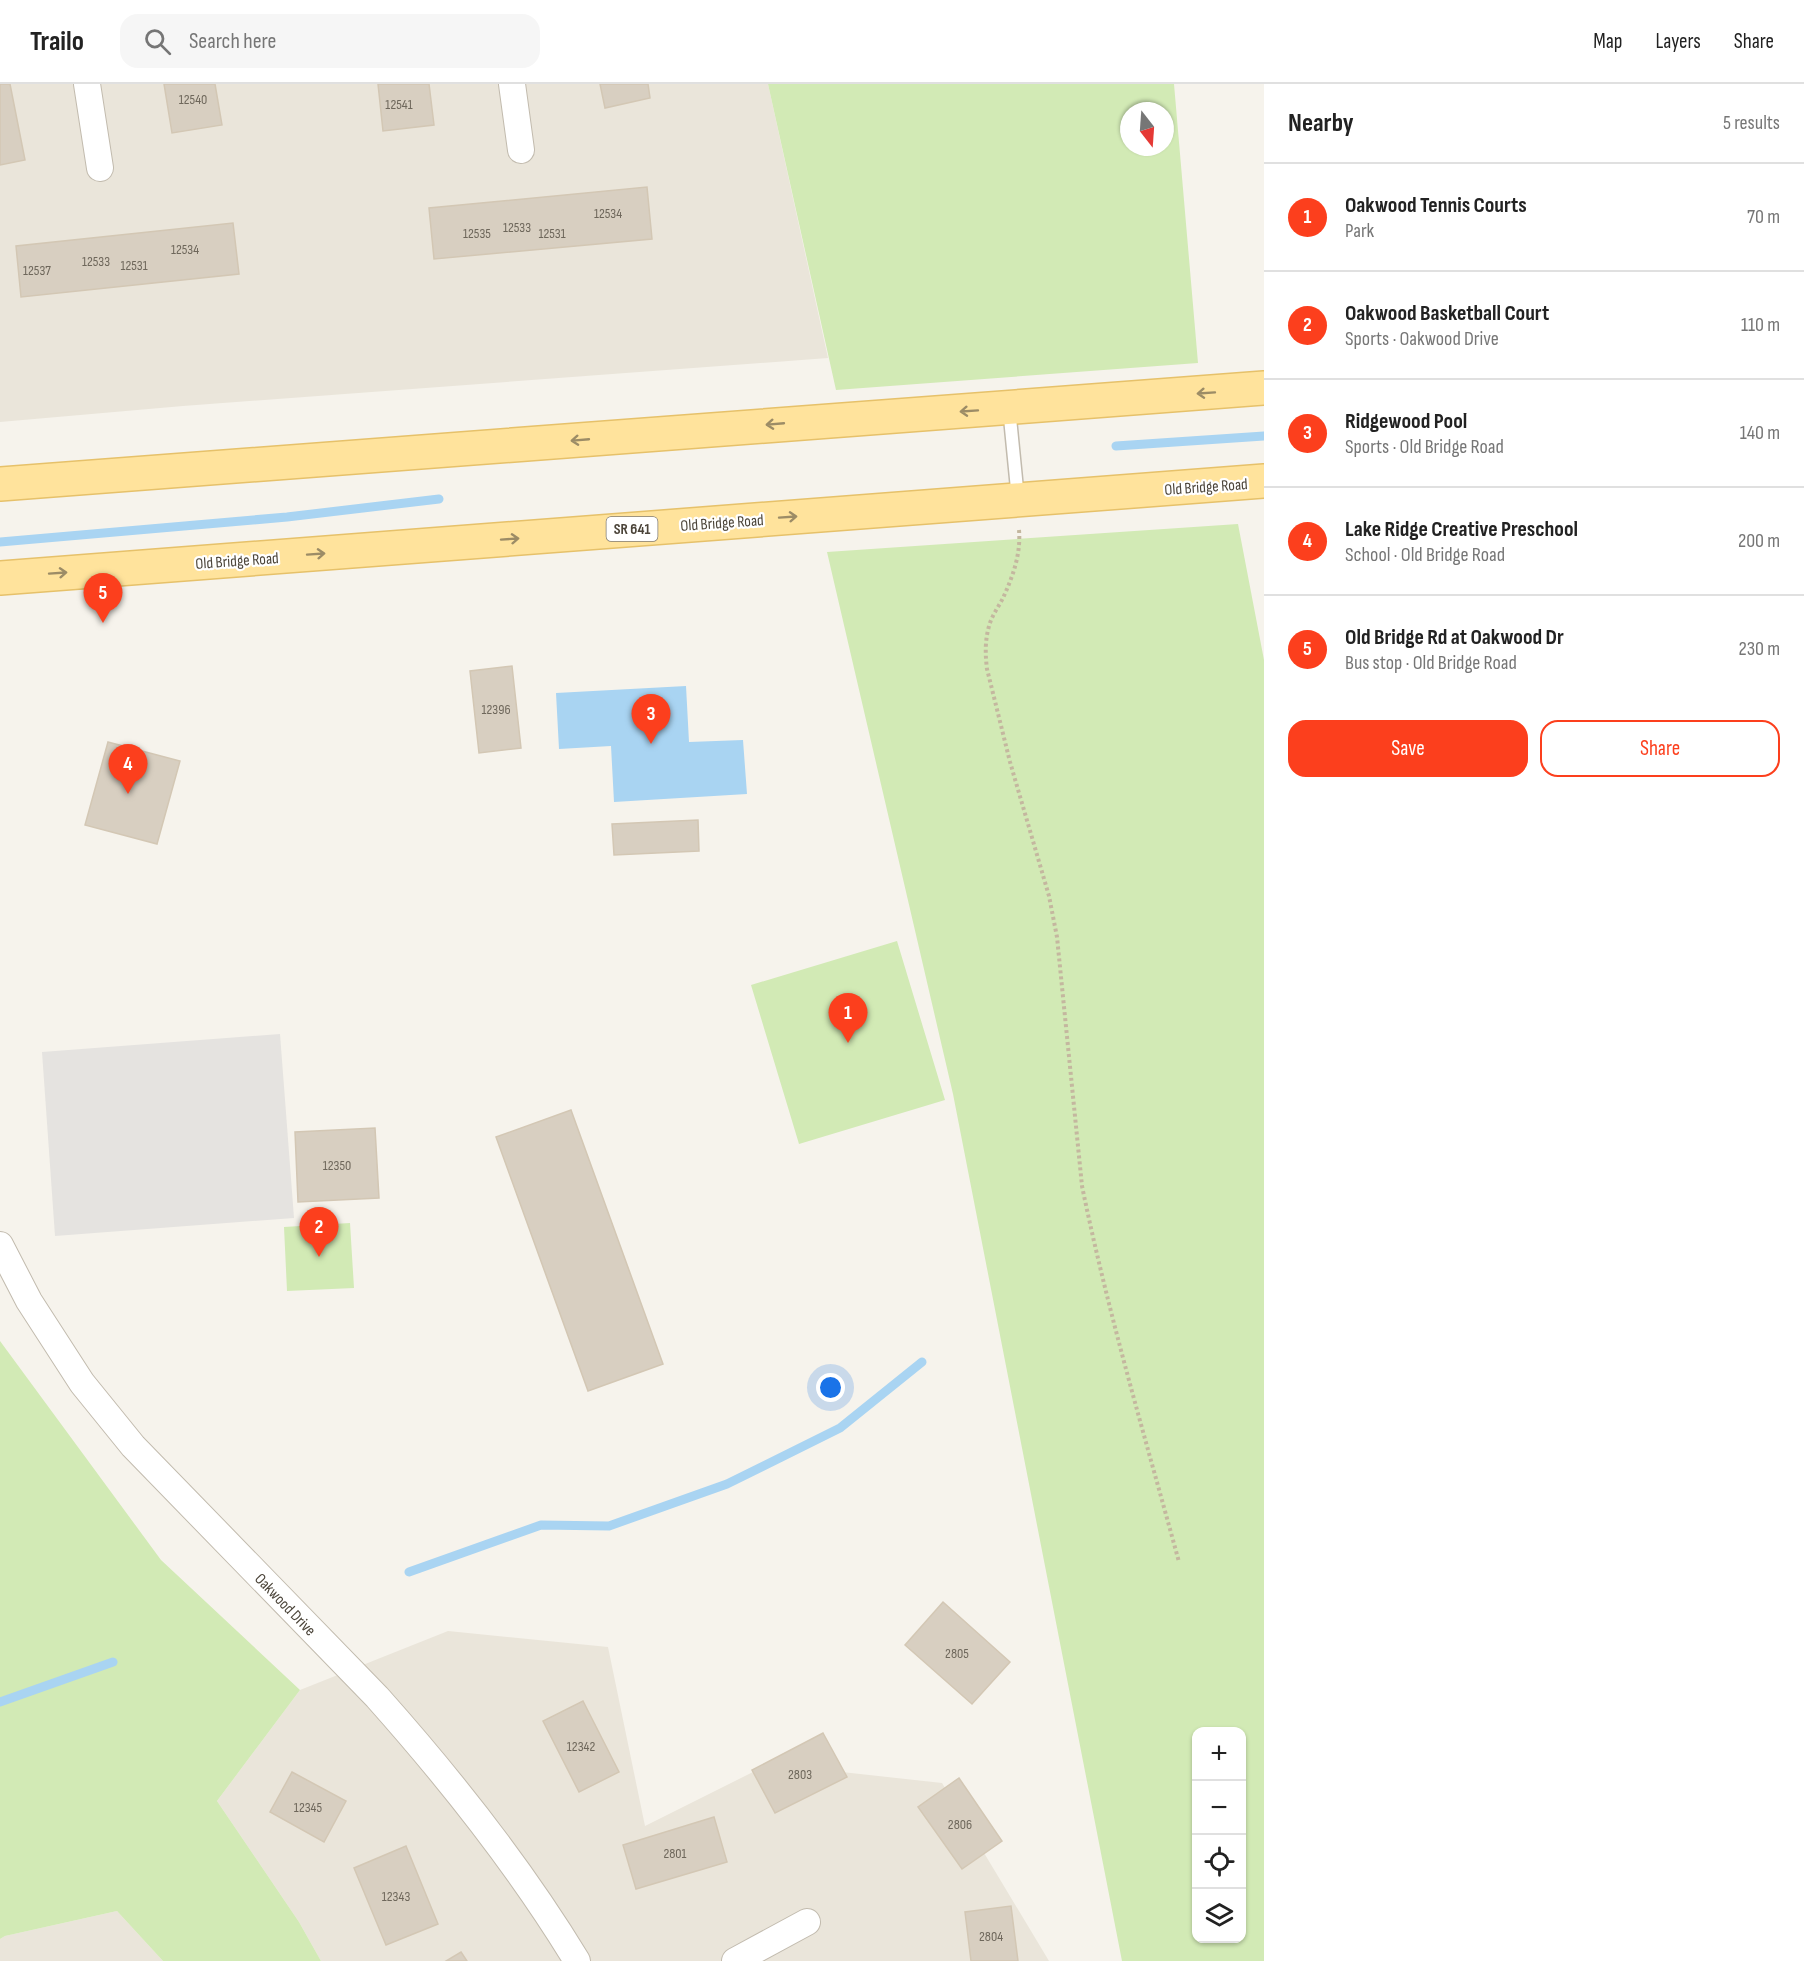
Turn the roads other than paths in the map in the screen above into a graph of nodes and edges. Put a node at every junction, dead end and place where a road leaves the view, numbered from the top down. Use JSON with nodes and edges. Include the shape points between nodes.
{"nodes":[{"id":1,"x":87,"y":84,"type":"edge"},
{"id":2,"x":512,"y":84,"type":"edge"},
{"id":3,"x":521,"y":150,"type":"dead end"},
{"id":4,"x":100,"y":168,"type":"dead end"},
{"id":5,"x":1264,"y":388,"type":"edge"},
{"id":6,"x":1009,"y":408,"type":"junction"},
{"id":7,"x":1264,"y":481,"type":"edge"},
{"id":8,"x":0,"y":484,"type":"edge"},
{"id":9,"x":1018,"y":500,"type":"junction"},
{"id":10,"x":0,"y":578,"type":"edge"},
{"id":11,"x":0,"y":1245,"type":"edge"},
{"id":12,"x":807,"y":1922,"type":"dead end"},
{"id":13,"x":578,"y":1961,"type":"edge"},
{"id":14,"x":735,"y":1961,"type":"edge"}],
"edges":[{"from":1,"to":4,"type":"street"},
{"from":2,"to":3,"type":"street"},
{"from":5,"to":6,"type":"main road","one_way":true},
{"from":6,"to":8,"type":"main road","one_way":true},
{"from":6,"to":9,"type":"lane"},
{"from":7,"to":9,"type":"main road","name":"Old Bridge Road","number":"SR 641"},
{"from":10,"to":9,"type":"main road","name":"Old Bridge Road","number":"SR 641","one_way":true},
{"from":11,"to":13,"type":"street","name":"Oakwood Drive","via":[[29,1301],[90,1392],[133,1446],[409,1733],[499,1846]]},
{"from":12,"to":14,"type":"street"}]}
